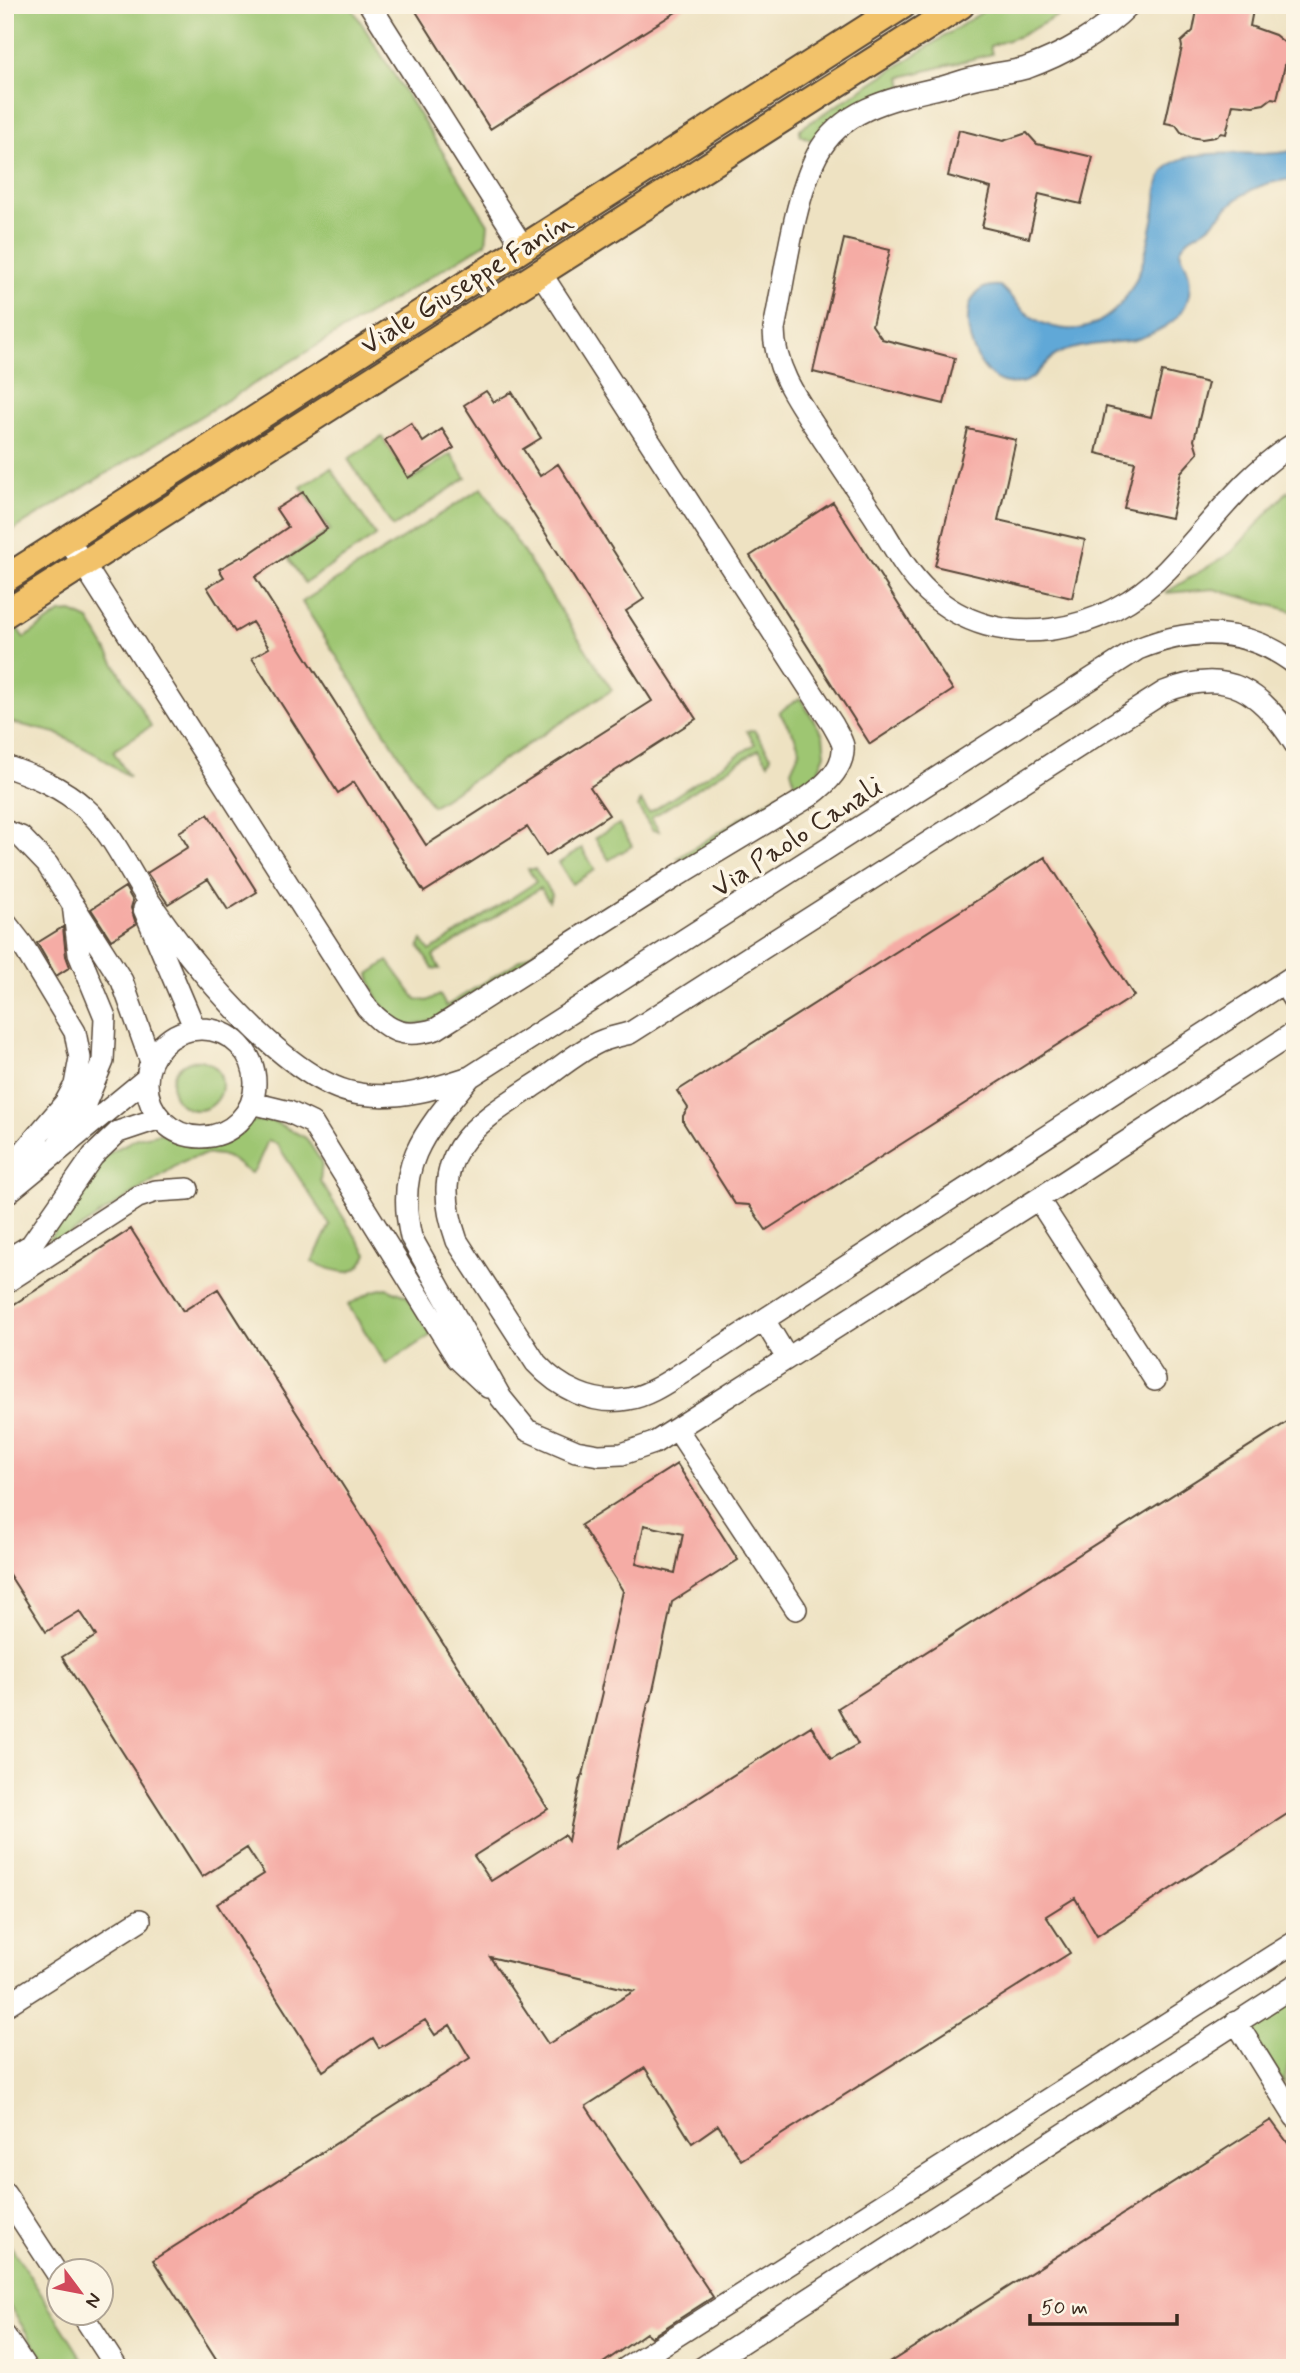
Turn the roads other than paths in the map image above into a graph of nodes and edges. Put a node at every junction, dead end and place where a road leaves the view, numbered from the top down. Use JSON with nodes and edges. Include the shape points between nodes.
{"nodes":[{"id":1,"x":370,"y":5,"type":"edge"},
{"id":2,"x":884,"y":5,"type":"edge"},
{"id":3,"x":903,"y":5,"type":"edge"},
{"id":4,"x":961,"y":5,"type":"edge"},
{"id":5,"x":1129,"y":5,"type":"edge"},
{"id":6,"x":859,"y":33,"type":"junction"},
{"id":7,"x":523,"y":247,"type":"junction"},
{"id":8,"x":540,"y":272,"type":"junction"},
{"id":9,"x":1295,"y":443,"type":"edge"},
{"id":10,"x":66,"y":538,"type":"junction"},
{"id":11,"x":83,"y":563,"type":"junction"},
{"id":12,"x":5,"y":579,"type":"edge"},
{"id":13,"x":5,"y":614,"type":"edge"},
{"id":14,"x":1295,"y":664,"type":"edge"},
{"id":15,"x":1295,"y":744,"type":"edge"},
{"id":16,"x":5,"y":766,"type":"edge"},
{"id":17,"x":5,"y":831,"type":"edge"},
{"id":18,"x":127,"y":869,"type":"junction"},
{"id":19,"x":73,"y":904,"type":"junction"},
{"id":20,"x":5,"y":922,"type":"edge"},
{"id":21,"x":1289,"y":979,"type":"edge"},
{"id":22,"x":1295,"y":1002,"type":"edge"},
{"id":23,"x":195,"y":1029,"type":"junction"},
{"id":24,"x":1295,"y":1032,"type":"edge"},
{"id":25,"x":244,"y":1050,"type":"junction"},
{"id":26,"x":149,"y":1070,"type":"junction"},
{"id":27,"x":470,"y":1077,"type":"junction"},
{"id":28,"x":324,"y":1082,"type":"junction"},
{"id":29,"x":252,"y":1103,"type":"junction"},
{"id":30,"x":160,"y":1118,"type":"junction"},
{"id":31,"x":7,"y":1170,"type":"edge"},
{"id":32,"x":188,"y":1189,"type":"dead end"},
{"id":33,"x":5,"y":1195,"type":"edge"},
{"id":34,"x":1038,"y":1199,"type":"junction"},
{"id":35,"x":5,"y":1261,"type":"edge"},
{"id":36,"x":5,"y":1283,"type":"edge"},
{"id":37,"x":764,"y":1320,"type":"junction"},
{"id":38,"x":788,"y":1358,"type":"junction"},
{"id":39,"x":1154,"y":1380,"type":"dead end"},
{"id":40,"x":501,"y":1398,"type":"junction"},
{"id":41,"x":677,"y":1429,"type":"junction"},
{"id":42,"x":796,"y":1609,"type":"dead end"},
{"id":43,"x":140,"y":1920,"type":"dead end"},
{"id":44,"x":1295,"y":1942,"type":"edge"},
{"id":45,"x":1295,"y":1985,"type":"edge"},
{"id":46,"x":5,"y":2006,"type":"edge"},
{"id":47,"x":1236,"y":2022,"type":"junction"},
{"id":48,"x":1295,"y":2117,"type":"edge"},
{"id":49,"x":5,"y":2194,"type":"edge"},
{"id":50,"x":47,"y":2258,"type":"edge"},
{"id":51,"x":91,"y":2328,"type":"edge"},
{"id":52,"x":5,"y":2336,"type":"edge"},
{"id":53,"x":26,"y":2368,"type":"edge"},
{"id":54,"x":117,"y":2368,"type":"edge"},
{"id":55,"x":626,"y":2368,"type":"edge"},
{"id":56,"x":702,"y":2368,"type":"edge"}],
"edges":[{"from":1,"to":7,"type":"street"},
{"from":2,"to":6,"type":"street"},
{"from":3,"to":6,"type":"main road","name":"Viale Giuseppe Fanin"},
{"from":4,"to":8,"type":"main road","name":"Viale Giuseppe Fanin"},
{"from":5,"to":9,"type":"street","via":[[1086,39],[1051,58],[1020,70],[878,103],[829,137],[817,156],[801,202],[774,330],[779,364],[796,398],[913,576],[959,614],[999,629],[1048,631],[1074,626],[1130,599],[1166,572],[1251,478]]},
{"from":6,"to":7,"type":"main road","name":"Viale Giuseppe Fanin"},
{"from":7,"to":10,"type":"main road","name":"Viale Giuseppe Fanin"},
{"from":8,"to":11,"type":"main road","name":"Viale Giuseppe Fanin"},
{"from":8,"to":11,"type":"street","via":[[833,725],[843,746],[838,766],[827,783],[810,796],[436,1029],[417,1035],[397,1032],[367,1008]]},
{"from":10,"to":11,"type":"street"},
{"from":10,"to":12,"type":"main road","name":"Viale Giuseppe Fanin"},
{"from":11,"to":13,"type":"main road","name":"Viale Giuseppe Fanin"},
{"from":14,"to":27,"type":"street","name":"Via Paolo Canali","via":[[1247,639],[1212,633],[1176,635],[1138,649]]},
{"from":15,"to":37,"type":"street","via":[[1266,705],[1232,685],[1215,681],[1164,692],[630,1033],[602,1041],[492,1113],[464,1139],[454,1156],[445,1191],[457,1241],[536,1363],[571,1391],[592,1398],[629,1399],[668,1382]]},
{"from":16,"to":18,"type":"street","name":"Via Paolo Canali","via":[[65,791],[103,828]]},
{"from":17,"to":19,"type":"street","via":[[21,837],[47,864]]},
{"from":18,"to":23,"type":"street","name":"Via Paolo Canali"},
{"from":18,"to":28,"type":"street","name":"Via Paolo Canali","via":[[216,990],[292,1062]]},
{"from":19,"to":26,"type":"street","via":[[122,981]]},
{"from":19,"to":31,"type":"street","via":[[79,954],[105,1017],[103,1060],[82,1111],[55,1148]]},
{"from":20,"to":31,"type":"street","via":[[75,1032],[80,1058],[75,1085],[65,1103]]},
{"from":21,"to":22,"type":"street"},
{"from":21,"to":37,"type":"street"},
{"from":23,"to":25,"type":"street","via":[[230,1037]]},
{"from":23,"to":26,"type":"street","via":[[162,1046]]},
{"from":24,"to":34,"type":"street"},
{"from":25,"to":28,"type":"street","name":"Via Paolo Canali"},
{"from":25,"to":29,"type":"street","via":[[256,1085]]},
{"from":26,"to":30,"type":"street","via":[[148,1096]]},
{"from":26,"to":33,"type":"street"},
{"from":27,"to":28,"type":"street","name":"Via Paolo Canali","via":[[395,1096],[358,1094]]},
{"from":27,"to":40,"type":"street","via":[[419,1145],[407,1181],[406,1217],[411,1237]]},
{"from":29,"to":30,"type":"street","via":[[243,1118],[214,1136],[180,1134]]},
{"from":29,"to":40,"type":"street","via":[[312,1123],[457,1358]]},
{"from":30,"to":35,"type":"street","via":[[118,1132],[93,1156],[31,1245]]},
{"from":32,"to":36,"type":"street","via":[[138,1197]]},
{"from":34,"to":38,"type":"street"},
{"from":34,"to":39,"type":"street"},
{"from":37,"to":38,"type":"street"},
{"from":38,"to":41,"type":"street"},
{"from":40,"to":41,"type":"street","via":[[527,1430],[576,1451],[622,1454]]},
{"from":41,"to":42,"type":"street"},
{"from":43,"to":46,"type":"street"},
{"from":44,"to":55,"type":"street"},
{"from":45,"to":47,"type":"street"},
{"from":47,"to":48,"type":"street"},
{"from":47,"to":56,"type":"street"},
{"from":49,"to":50,"type":"street"},
{"from":51,"to":54,"type":"street"},
{"from":52,"to":53,"type":"street"}]}
